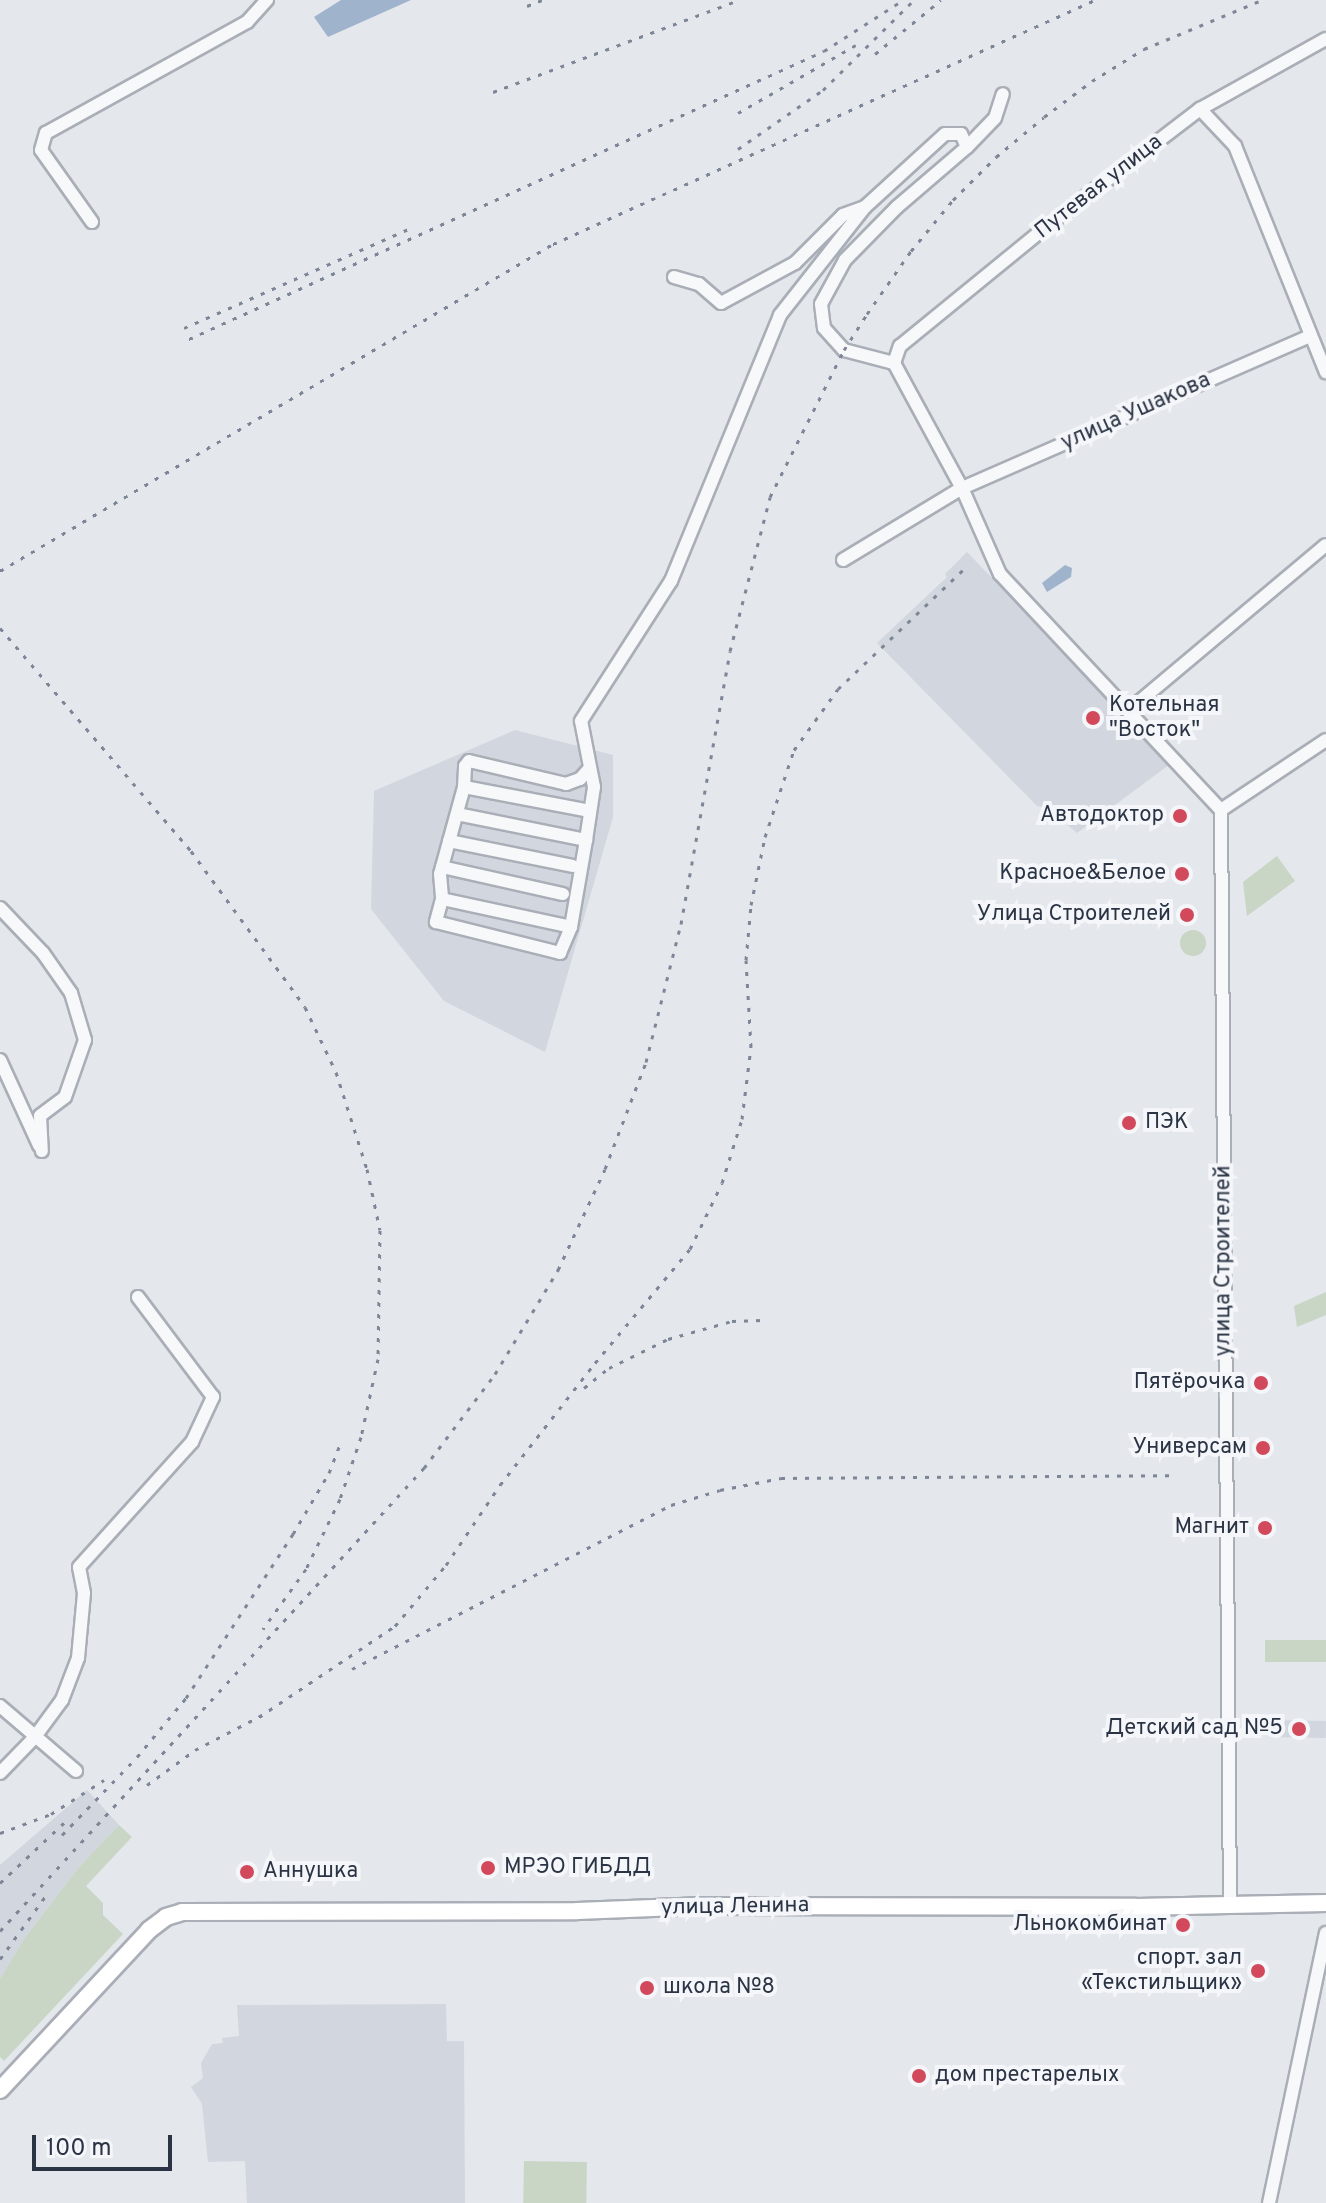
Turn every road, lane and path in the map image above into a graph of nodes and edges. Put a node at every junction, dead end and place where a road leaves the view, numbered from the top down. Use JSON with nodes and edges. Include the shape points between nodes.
{"nodes":[{"id":1,"x":267,"y":0,"type":"edge"},
{"id":2,"x":1326,"y":39,"type":"edge"},
{"id":3,"x":1003,"y":94,"type":"dead end"},
{"id":4,"x":1200,"y":109,"type":"junction"},
{"id":5,"x":967,"y":147,"type":"junction"},
{"id":6,"x":865,"y":207,"type":"junction"},
{"id":7,"x":92,"y":222,"type":"dead end"},
{"id":8,"x":674,"y":277,"type":"dead end"},
{"id":9,"x":1310,"y":336,"type":"junction"},
{"id":10,"x":894,"y":363,"type":"junction"},
{"id":11,"x":1326,"y":372,"type":"edge"},
{"id":12,"x":962,"y":488,"type":"junction"},
{"id":13,"x":1326,"y":545,"type":"edge"},
{"id":14,"x":843,"y":560,"type":"dead end"},
{"id":15,"x":1128,"y":711,"type":"junction"},
{"id":16,"x":1326,"y":740,"type":"edge"},
{"id":17,"x":590,"y":768,"type":"junction"},
{"id":18,"x":464,"y":787,"type":"junction"},
{"id":19,"x":1221,"y":810,"type":"junction"},
{"id":20,"x":590,"y":811,"type":"junction"},
{"id":21,"x":457,"y":814,"type":"junction"},
{"id":22,"x":586,"y":840,"type":"junction"},
{"id":23,"x":449,"y":841,"type":"junction"},
{"id":24,"x":573,"y":866,"type":"dead end"},
{"id":25,"x":442,"y":867,"type":"junction"},
{"id":26,"x":563,"y":894,"type":"dead end"},
{"id":27,"x":442,"y":899,"type":"junction"},
{"id":28,"x":0,"y":908,"type":"edge"},
{"id":29,"x":571,"y":927,"type":"junction"},
{"id":30,"x":0,"y":1060,"type":"edge"},
{"id":31,"x":138,"y":1297,"type":"dead end"},
{"id":32,"x":0,"y":1706,"type":"edge"},
{"id":33,"x":34,"y":1738,"type":"junction"},
{"id":34,"x":76,"y":1771,"type":"dead end"},
{"id":35,"x":0,"y":1773,"type":"edge"},
{"id":36,"x":1326,"y":1903,"type":"edge"},
{"id":37,"x":1230,"y":1905,"type":"junction"},
{"id":38,"x":1326,"y":1933,"type":"edge"},
{"id":39,"x":0,"y":2090,"type":"edge"},
{"id":40,"x":1269,"y":2203,"type":"edge"}],
"edges":[{"from":1,"to":7,"type":"street","via":[[247,22],[46,133],[41,150]]},
{"from":2,"to":4,"type":"street","name":"Путевая улица"},
{"from":3,"to":5,"type":"street","via":[[995,118]]},
{"from":4,"to":9,"type":"street","via":[[1235,146]]},
{"from":4,"to":10,"type":"street","name":"Путевая улица","via":[[900,346]]},
{"from":5,"to":6,"type":"street","via":[[961,134],[945,134]]},
{"from":5,"to":10,"type":"street","via":[[845,260],[821,304],[824,328],[844,350]]},
{"from":6,"to":8,"type":"street","via":[[843,215],[795,263],[721,303],[699,284]]},
{"from":6,"to":17,"type":"street","via":[[780,315],[671,581],[581,721]]},
{"from":9,"to":11,"type":"street"},
{"from":9,"to":12,"type":"street","name":"улица Ушакова"},
{"from":10,"to":12,"type":"street"},
{"from":12,"to":14,"type":"street","name":"улица Ушакова"},
{"from":12,"to":15,"type":"street","via":[[1010,588]]},
{"from":13,"to":15,"type":"street"},
{"from":15,"to":19,"type":"street"},
{"from":16,"to":19,"type":"street"},
{"from":17,"to":18,"type":"street","via":[[566,784],[469,761]]},
{"from":17,"to":20,"type":"street"},
{"from":18,"to":20,"type":"street"},
{"from":18,"to":21,"type":"street"},
{"from":19,"to":37,"type":"street","name":"улица Строителей"},
{"from":20,"to":22,"type":"street"},
{"from":21,"to":22,"type":"street"},
{"from":21,"to":23,"type":"street"},
{"from":22,"to":29,"type":"street"},
{"from":23,"to":24,"type":"street"},
{"from":23,"to":25,"type":"street"},
{"from":25,"to":26,"type":"street"},
{"from":25,"to":27,"type":"street"},
{"from":27,"to":29,"type":"street"},
{"from":27,"to":29,"type":"street","via":[[436,922],[560,953]]},
{"from":28,"to":30,"type":"street","via":[[43,953],[71,993],[85,1040],[65,1097],[40,1116],[42,1151]]},
{"from":31,"to":33,"type":"street","via":[[213,1397],[192,1442],[79,1567],[84,1593],[78,1658],[62,1700]]},
{"from":32,"to":33,"type":"street"},
{"from":33,"to":34,"type":"street"},
{"from":33,"to":35,"type":"street"},
{"from":36,"to":37,"type":"main road","name":"улица Ленина"},
{"from":37,"to":39,"type":"main road","name":"улица Ленина","via":[[218,1909],[174,1914],[149,1930]]},
{"from":38,"to":40,"type":"street"}]}
